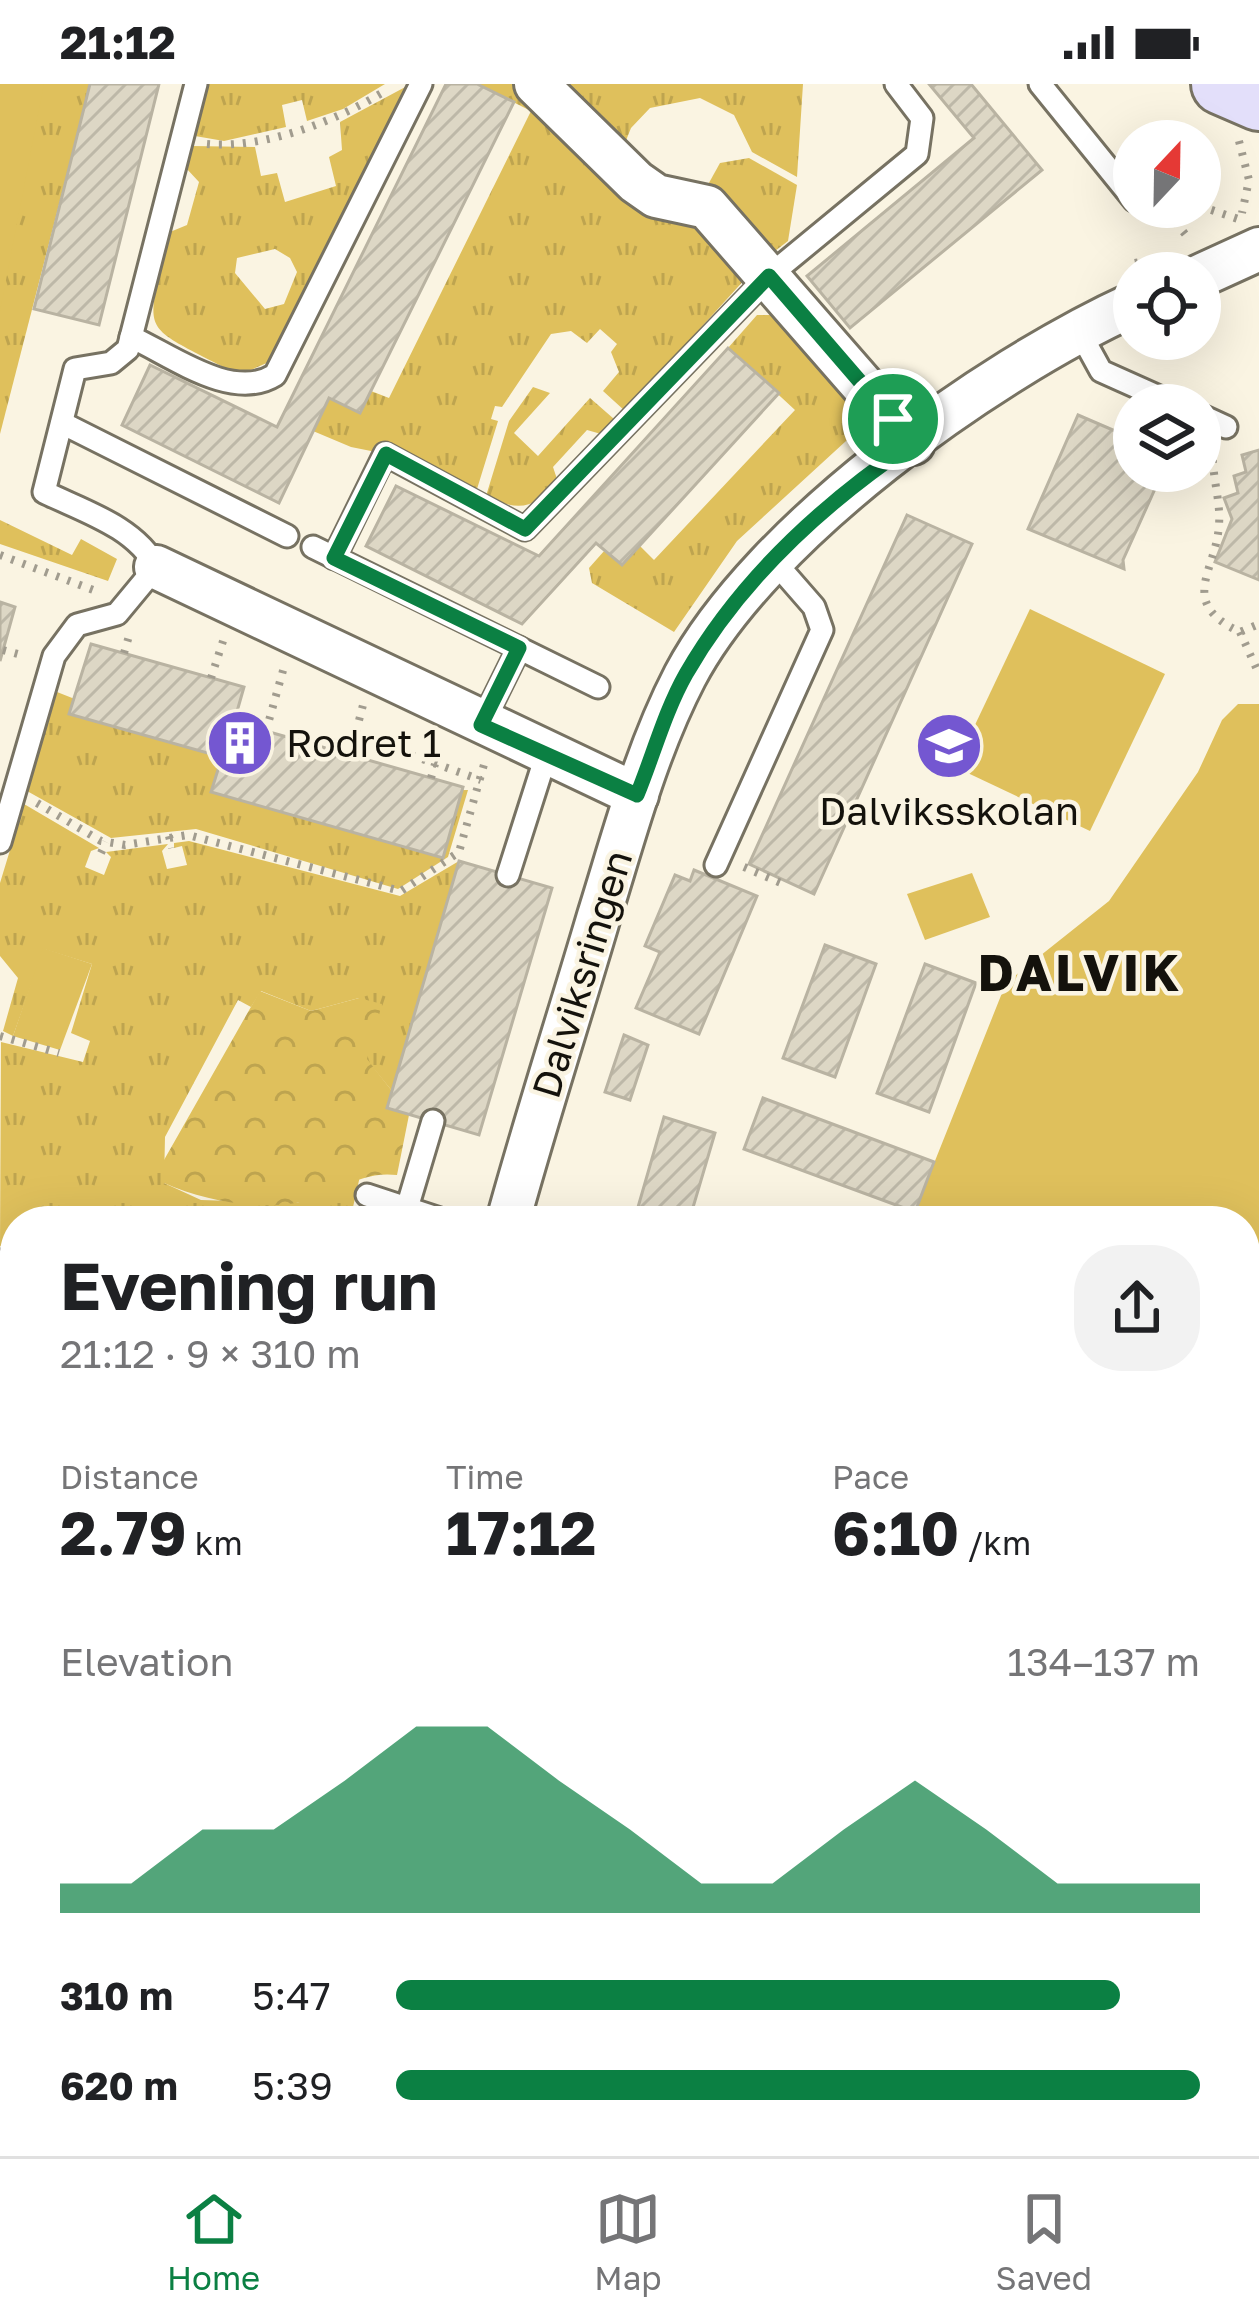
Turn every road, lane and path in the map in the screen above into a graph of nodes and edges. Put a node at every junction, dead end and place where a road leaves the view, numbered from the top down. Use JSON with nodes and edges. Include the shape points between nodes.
{"nodes":[{"id":1,"x":196,"y":84,"type":"edge"},
{"id":2,"x":395,"y":84,"type":"edge"},
{"id":3,"x":421,"y":84,"type":"edge"},
{"id":4,"x":536,"y":84,"type":"edge"},
{"id":5,"x":896,"y":84,"type":"edge"},
{"id":6,"x":1040,"y":84,"type":"edge"},
{"id":7,"x":1236,"y":104,"type":"edge"},
{"id":8,"x":182,"y":140,"type":"junction"},
{"id":9,"x":1113,"y":169,"type":"edge"},
{"id":10,"x":1182,"y":228,"type":"edge"},
{"id":11,"x":1223,"y":250,"type":"edge"},
{"id":12,"x":769,"y":276,"type":"junction"},
{"id":13,"x":1113,"y":314,"type":"edge"},
{"id":14,"x":1078,"y":331,"type":"junction"},
{"id":15,"x":131,"y":337,"type":"junction"},
{"id":16,"x":1131,"y":384,"type":"edge"},
{"id":17,"x":62,"y":423,"type":"junction"},
{"id":18,"x":913,"y":443,"type":"junction"},
{"id":19,"x":1216,"y":492,"type":"edge"},
{"id":20,"x":287,"y":536,"type":"dead end"},
{"id":21,"x":313,"y":547,"type":"dead end"},
{"id":22,"x":0,"y":555,"type":"edge"},
{"id":23,"x":334,"y":558,"type":"junction"},
{"id":24,"x":773,"y":560,"type":"junction"},
{"id":25,"x":156,"y":567,"type":"junction"},
{"id":26,"x":118,"y":614,"type":"junction"},
{"id":27,"x":1259,"y":624,"type":"edge"},
{"id":28,"x":1240,"y":632,"type":"junction"},
{"id":29,"x":224,"y":637,"type":"dead end"},
{"id":30,"x":519,"y":648,"type":"junction"},
{"id":31,"x":3,"y":650,"type":"edge"},
{"id":32,"x":32,"y":658,"type":"dead end"},
{"id":33,"x":284,"y":666,"type":"dead end"},
{"id":34,"x":1259,"y":674,"type":"edge"},
{"id":35,"x":211,"y":678,"type":"dead end"},
{"id":36,"x":598,"y":687,"type":"dead end"},
{"id":37,"x":364,"y":704,"type":"dead end"},
{"id":38,"x":266,"y":731,"type":"dead end"},
{"id":39,"x":355,"y":736,"type":"junction"},
{"id":40,"x":483,"y":743,"type":"junction"},
{"id":41,"x":350,"y":754,"type":"dead end"},
{"id":42,"x":546,"y":756,"type":"junction"},
{"id":43,"x":435,"y":764,"type":"junction"},
{"id":44,"x":431,"y":778,"type":"dead end"},
{"id":45,"x":481,"y":780,"type":"junction"},
{"id":46,"x":15,"y":790,"type":"junction"},
{"id":47,"x":637,"y":795,"type":"junction"},
{"id":48,"x":169,"y":836,"type":"junction"},
{"id":49,"x":0,"y":842,"type":"edge"},
{"id":50,"x":106,"y":842,"type":"junction"},
{"id":51,"x":172,"y":848,"type":"dead end"},
{"id":52,"x":101,"y":854,"type":"dead end"},
{"id":53,"x":716,"y":865,"type":"dead end"},
{"id":54,"x":757,"y":872,"type":"dead end"},
{"id":55,"x":508,"y":875,"type":"dead end"},
{"id":56,"x":781,"y":883,"type":"dead end"},
{"id":57,"x":0,"y":1036,"type":"edge"},
{"id":58,"x":59,"y":1053,"type":"dead end"},
{"id":59,"x":433,"y":1121,"type":"dead end"},
{"id":60,"x":367,"y":1195,"type":"dead end"},
{"id":61,"x":400,"y":1206,"type":"edge"},
{"id":62,"x":407,"y":1206,"type":"edge"},
{"id":63,"x":513,"y":1206,"type":"edge"}],
"edges":[{"from":1,"to":8,"type":"lane"},
{"from":2,"to":8,"type":"path","via":[[328,120],[247,142]]},
{"from":3,"to":15,"type":"lane","via":[[275,375],[235,385]]},
{"from":4,"to":12,"type":"street","via":[[635,182],[656,196],[706,207]]},
{"from":5,"to":12,"type":"lane","via":[[922,118],[917,154]]},
{"from":6,"to":9,"type":"lane"},
{"from":7,"to":11,"type":"path","via":[[1249,180]]},
{"from":8,"to":15,"type":"lane"},
{"from":10,"to":11,"type":"path"},
{"from":12,"to":18,"type":"street"},
{"from":12,"to":23,"type":"lane","via":[[525,529],[386,454]]},
{"from":13,"to":14,"type":"street","name":"Dalviksringen"},
{"from":14,"to":16,"type":"lane","via":[[1101,370]]},
{"from":14,"to":18,"type":"street","name":"Dalviksringen"},
{"from":15,"to":17,"type":"lane","via":[[122,357],[75,369]]},
{"from":17,"to":20,"type":"lane"},
{"from":17,"to":25,"type":"lane","via":[[44,492],[129,535]]},
{"from":18,"to":24,"type":"street","name":"Dalviksringen"},
{"from":19,"to":28,"type":"path","via":[[1219,526],[1204,598]]},
{"from":21,"to":23,"type":"lane"},
{"from":22,"to":26,"type":"path","via":[[99,592]]},
{"from":23,"to":30,"type":"lane"},
{"from":24,"to":47,"type":"street","name":"Dalviksringen","via":[[685,676]]},
{"from":24,"to":53,"type":"lane","via":[[814,607],[822,630]]},
{"from":25,"to":26,"type":"lane"},
{"from":25,"to":40,"type":"street"},
{"from":26,"to":46,"type":"lane","via":[[65,636]]},
{"from":27,"to":28,"type":"path"},
{"from":28,"to":34,"type":"path"},
{"from":29,"to":35,"type":"path"},
{"from":30,"to":36,"type":"lane"},
{"from":30,"to":40,"type":"lane"},
{"from":31,"to":32,"type":"path"},
{"from":33,"to":38,"type":"path"},
{"from":37,"to":39,"type":"path"},
{"from":39,"to":41,"type":"path"},
{"from":39,"to":43,"type":"path"},
{"from":40,"to":42,"type":"street"},
{"from":40,"to":45,"type":"path"},
{"from":42,"to":47,"type":"street"},
{"from":42,"to":55,"type":"lane"},
{"from":43,"to":44,"type":"path"},
{"from":43,"to":45,"type":"path"},
{"from":45,"to":48,"type":"path","via":[[459,852],[401,891],[201,837]]},
{"from":46,"to":49,"type":"lane"},
{"from":46,"to":50,"type":"path"},
{"from":47,"to":63,"type":"street","name":"Dalviksringen"},
{"from":48,"to":50,"type":"path"},
{"from":48,"to":51,"type":"path"},
{"from":50,"to":52,"type":"path"},
{"from":54,"to":56,"type":"path"},
{"from":57,"to":58,"type":"path"},
{"from":59,"to":62,"type":"lane"},
{"from":60,"to":61,"type":"lane"}]}
